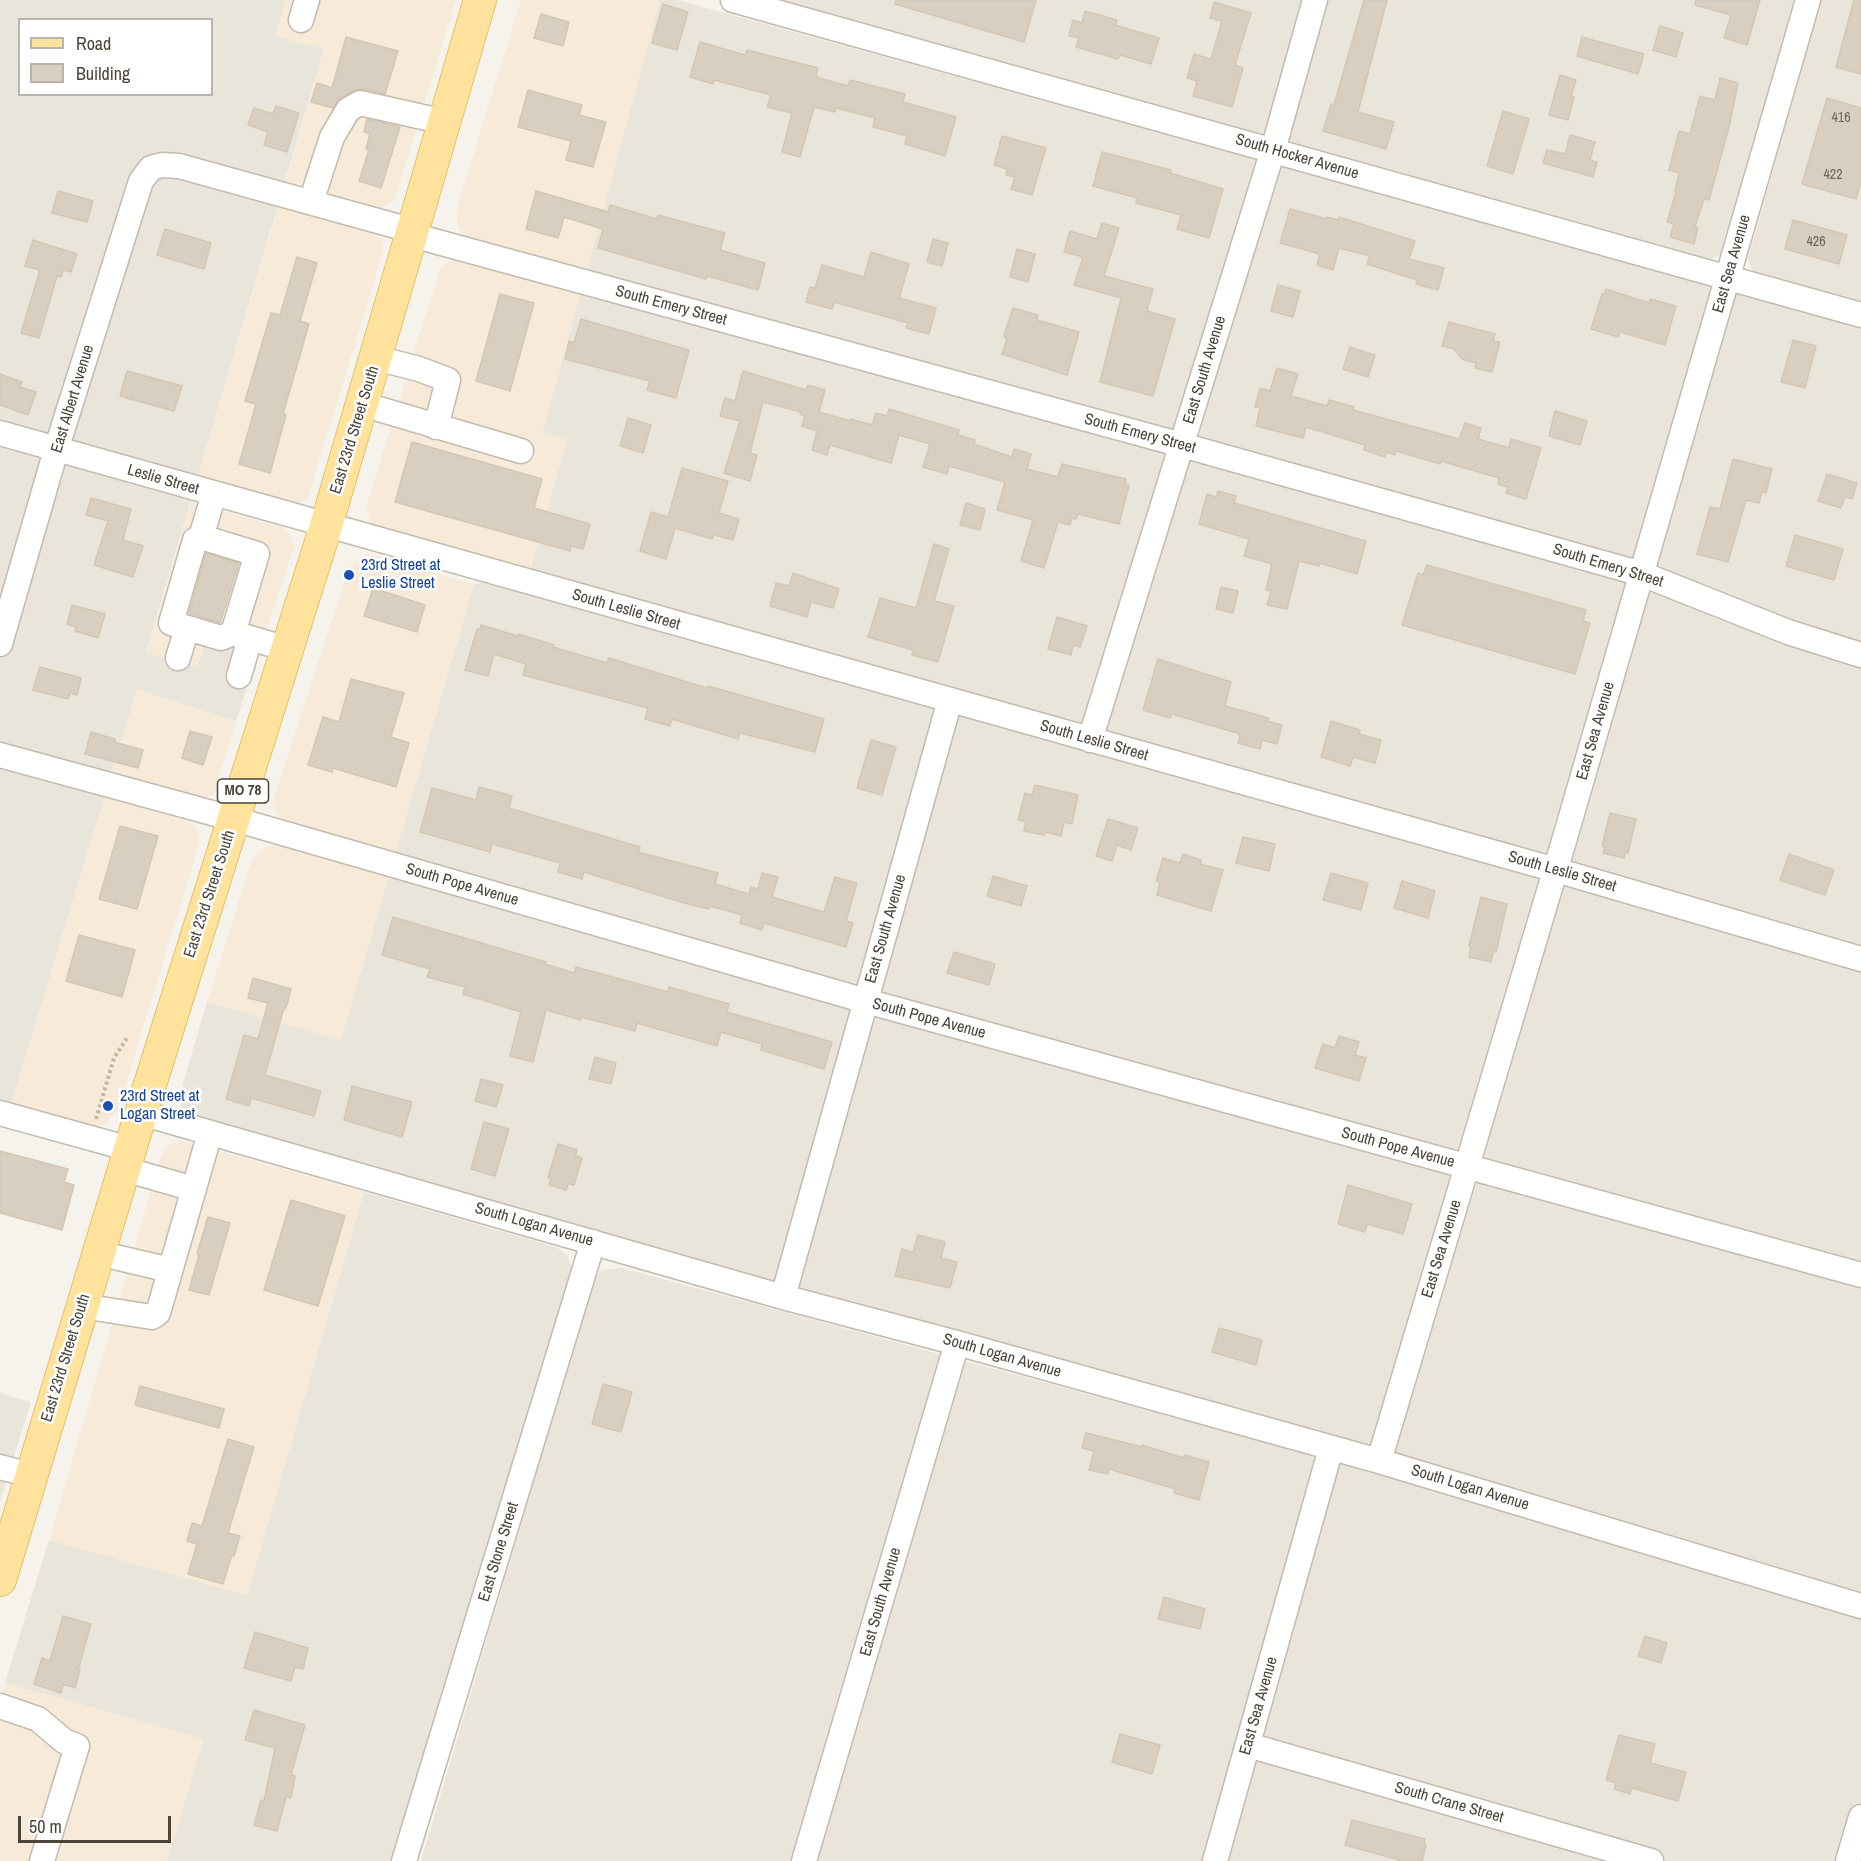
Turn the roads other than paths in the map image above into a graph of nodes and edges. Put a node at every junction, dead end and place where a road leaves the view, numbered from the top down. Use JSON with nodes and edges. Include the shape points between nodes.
{"nodes":[{"id":1,"x":480,"y":0,"type":"edge"},
{"id":2,"x":733,"y":0,"type":"edge"},
{"id":3,"x":1316,"y":0,"type":"edge"},
{"id":4,"x":1808,"y":0,"type":"edge"},
{"id":5,"x":445,"y":122,"type":"junction"},
{"id":6,"x":1273,"y":150,"type":"junction"},
{"id":7,"x":162,"y":165,"type":"joint"},
{"id":8,"x":311,"y":202,"type":"junction"},
{"id":9,"x":413,"y":233,"type":"junction"},
{"id":10,"x":1728,"y":277,"type":"junction"},
{"id":11,"x":1861,"y":315,"type":"edge"},
{"id":12,"x":376,"y":358,"type":"junction"},
{"id":13,"x":362,"y":404,"type":"junction"},
{"id":14,"x":436,"y":427,"type":"junction"},
{"id":15,"x":0,"y":433,"type":"edge"},
{"id":16,"x":1182,"y":446,"type":"junction"},
{"id":17,"x":56,"y":450,"type":"junction"},
{"id":18,"x":521,"y":451,"type":"dead end"},
{"id":19,"x":214,"y":494,"type":"junction"},
{"id":20,"x":326,"y":526,"type":"junction"},
{"id":21,"x":201,"y":537,"type":"junction"},
{"id":22,"x":1642,"y":574,"type":"junction"},
{"id":23,"x":187,"y":628,"type":"junction"},
{"id":24,"x":242,"y":636,"type":"junction"},
{"id":25,"x":0,"y":644,"type":"edge"},
{"id":26,"x":287,"y":649,"type":"junction"},
{"id":27,"x":1861,"y":655,"type":"edge"},
{"id":28,"x":178,"y":658,"type":"dead end"},
{"id":29,"x":239,"y":676,"type":"dead end"},
{"id":30,"x":950,"y":700,"type":"junction"},
{"id":31,"x":1090,"y":740,"type":"junction"},
{"id":32,"x":0,"y":755,"type":"edge"},
{"id":33,"x":234,"y":819,"type":"junction"},
{"id":34,"x":1556,"y":870,"type":"junction"},
{"id":35,"x":1861,"y":959,"type":"edge"},
{"id":36,"x":866,"y":1001,"type":"junction"},
{"id":37,"x":0,"y":1113,"type":"edge"},
{"id":38,"x":141,"y":1113,"type":"junction"},
{"id":39,"x":210,"y":1133,"type":"junction"},
{"id":40,"x":127,"y":1159,"type":"junction"},
{"id":41,"x":1467,"y":1166,"type":"junction"},
{"id":42,"x":194,"y":1189,"type":"junction"},
{"id":43,"x":593,"y":1242,"type":"junction"},
{"id":44,"x":99,"y":1253,"type":"junction"},
{"id":45,"x":170,"y":1270,"type":"junction"},
{"id":46,"x":1861,"y":1275,"type":"edge"},
{"id":47,"x":783,"y":1296,"type":"junction"},
{"id":48,"x":82,"y":1306,"type":"junction"},
{"id":49,"x":957,"y":1343,"type":"junction"},
{"id":50,"x":1331,"y":1448,"type":"junction"},
{"id":51,"x":1379,"y":1461,"type":"junction"},
{"id":52,"x":0,"y":1467,"type":"edge"},
{"id":53,"x":31,"y":1475,"type":"junction"},
{"id":54,"x":0,"y":1580,"type":"edge"},
{"id":55,"x":1861,"y":1606,"type":"edge"},
{"id":56,"x":0,"y":1706,"type":"edge"},
{"id":57,"x":1248,"y":1745,"type":"junction"},
{"id":58,"x":1861,"y":1817,"type":"edge"},
{"id":59,"x":42,"y":1861,"type":"edge"},
{"id":60,"x":404,"y":1861,"type":"edge"},
{"id":61,"x":804,"y":1861,"type":"edge"},
{"id":62,"x":1215,"y":1861,"type":"edge"},
{"id":63,"x":1651,"y":1861,"type":"edge"},
{"id":64,"x":1848,"y":1861,"type":"edge"}],
"edges":[{"from":1,"to":5,"type":"main road","name":"East 23rd Street South","number":"MO 78"},
{"from":2,"to":6,"type":"street","name":"South Hocker Avenue"},
{"from":3,"to":6,"type":"street","name":"East South Avenue"},
{"from":4,"to":10,"type":"street","name":"East Sea Avenue"},
{"from":5,"to":8,"type":"street","via":[[360,103],[348,110],[332,137]]},
{"from":5,"to":9,"type":"main road","name":"East 23rd Street South","number":"MO 78"},
{"from":6,"to":10,"type":"street","name":"South Hocker Avenue"},
{"from":6,"to":16,"type":"street","name":"East South Avenue"},
{"from":7,"to":8,"type":"street","name":"South Emery Street","via":[[179,166]]},
{"from":7,"to":17,"type":"street","name":"East Albert Avenue","via":[[152,168],[141,182]]},
{"from":8,"to":9,"type":"street","name":"South Emery Street"},
{"from":9,"to":12,"type":"main road","name":"East 23rd Street South","number":"MO 78"},
{"from":9,"to":16,"type":"street","name":"South Emery Street"},
{"from":10,"to":11,"type":"street","name":"South Hocker Avenue"},
{"from":10,"to":22,"type":"street","name":"East Sea Avenue"},
{"from":12,"to":13,"type":"main road","name":"East 23rd Street South","number":"MO 78"},
{"from":12,"to":14,"type":"street","via":[[448,380]]},
{"from":13,"to":14,"type":"street"},
{"from":13,"to":20,"type":"main road","name":"East 23rd Street South","number":"MO 78"},
{"from":14,"to":18,"type":"street"},
{"from":15,"to":17,"type":"street","name":"Leslie Street"},
{"from":16,"to":22,"type":"street","name":"South Emery Street"},
{"from":16,"to":31,"type":"street","name":"East South Avenue"},
{"from":17,"to":19,"type":"street","name":"Leslie Street"},
{"from":17,"to":25,"type":"street","name":"East Albert Avenue"},
{"from":19,"to":20,"type":"street","name":"Leslie Street"},
{"from":19,"to":21,"type":"street"},
{"from":20,"to":26,"type":"main road","name":"East 23rd Street South","number":"MO 78"},
{"from":20,"to":30,"type":"street","name":"South Leslie Street"},
{"from":21,"to":23,"type":"street","via":[[195,540],[171,623]]},
{"from":21,"to":24,"type":"street","via":[[257,554]]},
{"from":22,"to":27,"type":"street","name":"South Emery Street","via":[[1788,632]]},
{"from":22,"to":34,"type":"street","name":"East Sea Avenue"},
{"from":23,"to":24,"type":"street","via":[[221,638]]},
{"from":23,"to":28,"type":"street"},
{"from":24,"to":26,"type":"street"},
{"from":24,"to":29,"type":"street"},
{"from":26,"to":33,"type":"main road","name":"East 23rd Street South","number":"MO 78"},
{"from":30,"to":31,"type":"street","name":"South Leslie Street"},
{"from":30,"to":36,"type":"street","name":"East South Avenue"},
{"from":31,"to":34,"type":"street","name":"South Leslie Street"},
{"from":32,"to":33,"type":"street","name":"South Pope Avenue"},
{"from":33,"to":36,"type":"street","name":"South Pope Avenue"},
{"from":33,"to":38,"type":"main road","name":"East 23rd Street South","number":"MO 78"},
{"from":34,"to":35,"type":"street","name":"South Leslie Street"},
{"from":34,"to":41,"type":"street","name":"East Sea Avenue"},
{"from":36,"to":41,"type":"street","name":"South Pope Avenue"},
{"from":36,"to":47,"type":"street","name":"East South Avenue"},
{"from":37,"to":40,"type":"street"},
{"from":38,"to":39,"type":"street","name":"South Logan Avenue"},
{"from":38,"to":40,"type":"main road","name":"East 23rd Street South","number":"MO 78"},
{"from":39,"to":42,"type":"street"},
{"from":39,"to":43,"type":"street","name":"South Logan Avenue"},
{"from":40,"to":42,"type":"street"},
{"from":40,"to":44,"type":"main road","name":"East 23rd Street South","number":"MO 78"},
{"from":41,"to":46,"type":"street","name":"South Pope Avenue"},
{"from":41,"to":51,"type":"street","name":"East Sea Avenue"},
{"from":42,"to":45,"type":"street"},
{"from":43,"to":47,"type":"street","name":"South Logan Avenue"},
{"from":43,"to":60,"type":"street","name":"East Stone Street"},
{"from":44,"to":45,"type":"street"},
{"from":44,"to":48,"type":"main road","name":"East 23rd Street South","number":"MO 78"},
{"from":45,"to":48,"type":"street","via":[[158,1313],[152,1317]]},
{"from":47,"to":49,"type":"street","name":"South Logan Avenue"},
{"from":48,"to":53,"type":"main road","name":"East 23rd Street South","number":"MO 78"},
{"from":49,"to":50,"type":"street","name":"South Logan Avenue"},
{"from":49,"to":61,"type":"street","name":"East South Avenue"},
{"from":50,"to":51,"type":"street","name":"South Logan Avenue"},
{"from":50,"to":57,"type":"street","name":"East Sea Avenue"},
{"from":51,"to":55,"type":"street","name":"South Logan Avenue"},
{"from":52,"to":53,"type":"street"},
{"from":53,"to":54,"type":"main road","name":"East 23rd Street South","number":"MO 78"},
{"from":56,"to":59,"type":"street","via":[[38,1719],[64,1741],[77,1746]]},
{"from":57,"to":62,"type":"street","name":"East Sea Avenue"},
{"from":57,"to":63,"type":"street","name":"South Crane Street"},
{"from":58,"to":64,"type":"street"}]}
